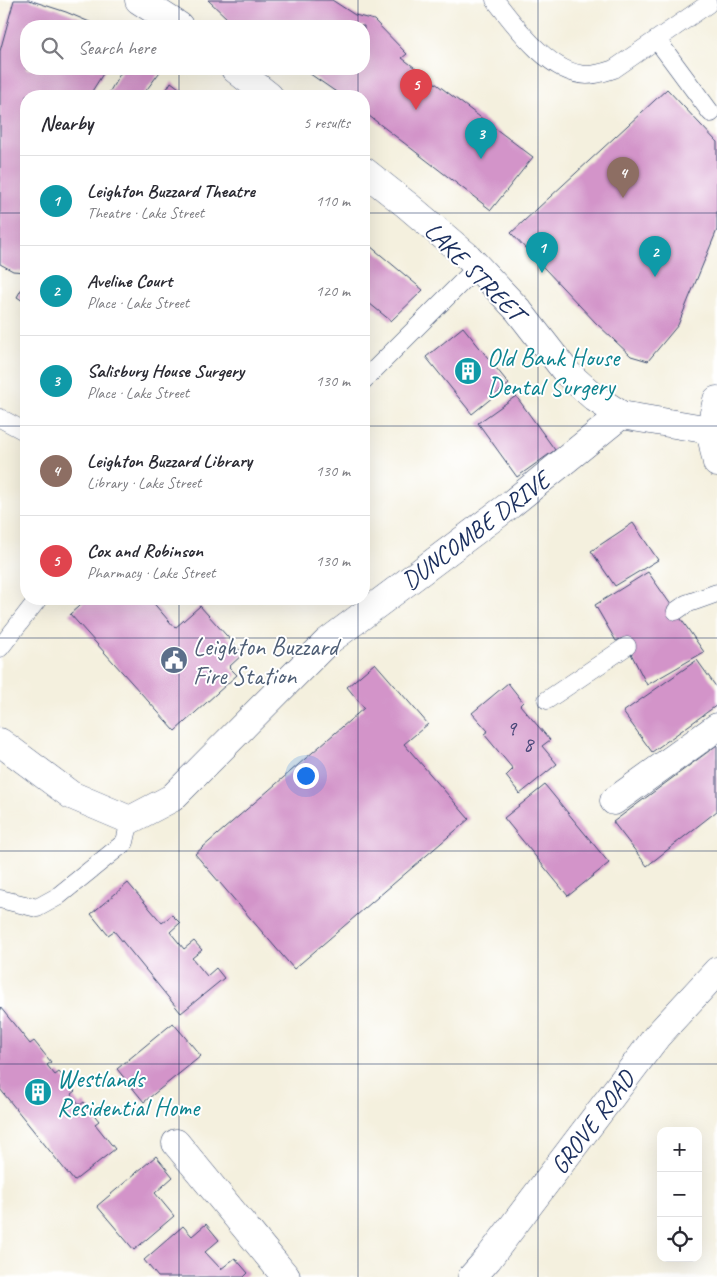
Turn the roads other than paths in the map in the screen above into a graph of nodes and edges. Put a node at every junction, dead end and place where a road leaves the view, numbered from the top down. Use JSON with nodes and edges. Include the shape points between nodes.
{"nodes":[{"id":1,"x":139,"y":0,"type":"edge"},
{"id":2,"x":495,"y":0,"type":"edge"},
{"id":3,"x":708,"y":4,"type":"dead end"},
{"id":4,"x":170,"y":20,"type":"edge"},
{"id":5,"x":657,"y":40,"type":"junction"},
{"id":6,"x":243,"y":75,"type":"edge"},
{"id":7,"x":261,"y":90,"type":"edge"},
{"id":8,"x":711,"y":113,"type":"dead end"},
{"id":9,"x":370,"y":176,"type":"edge"},
{"id":10,"x":472,"y":262,"type":"junction"},
{"id":11,"x":370,"y":373,"type":"edge"},
{"id":12,"x":717,"y":400,"type":"edge"},
{"id":13,"x":621,"y":415,"type":"junction"},
{"id":14,"x":0,"y":418,"type":"edge"},
{"id":15,"x":20,"y":429,"type":"edge"},
{"id":16,"x":710,"y":430,"type":"junction"},
{"id":17,"x":717,"y":464,"type":"edge"},
{"id":18,"x":717,"y":593,"type":"edge"},
{"id":19,"x":33,"y":605,"type":"edge"},
{"id":20,"x":676,"y":611,"type":"dead end"},
{"id":21,"x":627,"y":646,"type":"dead end"},
{"id":22,"x":0,"y":648,"type":"edge"},
{"id":23,"x":547,"y":700,"type":"dead end"},
{"id":24,"x":717,"y":728,"type":"edge"},
{"id":25,"x":0,"y":742,"type":"edge"},
{"id":26,"x":614,"y":801,"type":"dead end"},
{"id":27,"x":130,"y":820,"type":"junction"},
{"id":28,"x":0,"y":899,"type":"edge"},
{"id":29,"x":717,"y":971,"type":"edge"},
{"id":30,"x":176,"y":1143,"type":"dead end"},
{"id":31,"x":286,"y":1277,"type":"edge"},
{"id":32,"x":472,"y":1277,"type":"edge"}],
"edges":[{"from":1,"to":4,"type":"street"},
{"from":2,"to":5,"type":"lane","via":[[552,63],[572,73],[600,74],[614,69]]},
{"from":3,"to":5,"type":"lane"},
{"from":5,"to":8,"type":"lane"},
{"from":6,"to":7,"type":"street"},
{"from":9,"to":10,"type":"street","name":"LAKE STREET"},
{"from":10,"to":11,"type":"lane"},
{"from":10,"to":13,"type":"street","name":"LAKE STREET","via":[[518,310],[568,373],[595,398]]},
{"from":12,"to":16,"type":"street"},
{"from":13,"to":16,"type":"street","name":"LAKE STREET"},
{"from":13,"to":27,"type":"street","name":"DUNCOMBE DRIVE","via":[[510,505],[327,642],[172,798]]},
{"from":14,"to":15,"type":"lane"},
{"from":16,"to":17,"type":"street"},
{"from":18,"to":20,"type":"lane"},
{"from":19,"to":22,"type":"lane"},
{"from":21,"to":23,"type":"lane"},
{"from":24,"to":26,"type":"street"},
{"from":25,"to":27,"type":"street","via":[[72,795]]},
{"from":27,"to":28,"type":"lane","via":[[124,842],[57,897],[37,908]]},
{"from":29,"to":32,"type":"street","name":"GROVE ROAD","via":[[657,1036]]},
{"from":30,"to":31,"type":"street"}]}
